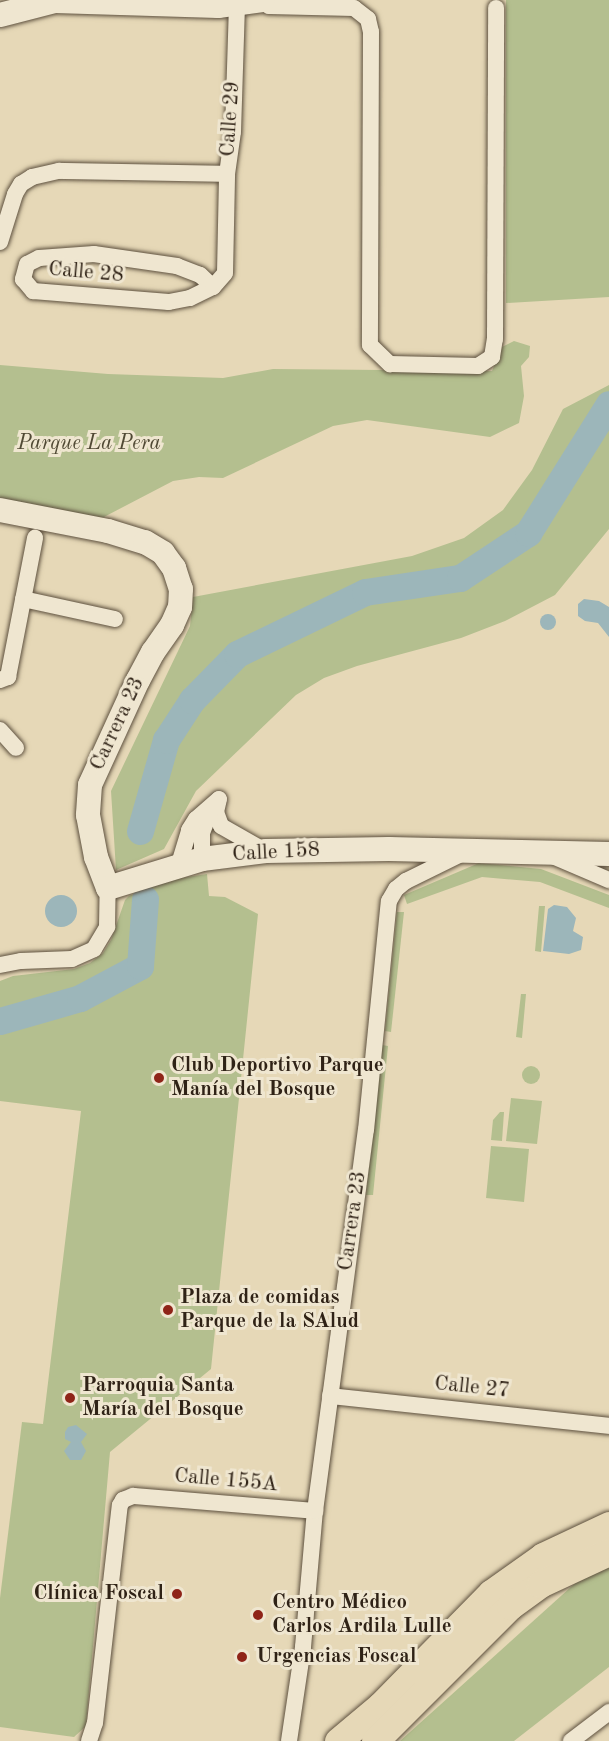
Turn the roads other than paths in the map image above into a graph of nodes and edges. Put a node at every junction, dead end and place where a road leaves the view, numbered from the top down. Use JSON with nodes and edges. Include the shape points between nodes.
{"nodes":[{"id":1,"x":262,"y":0,"type":"edge"},
{"id":2,"x":237,"y":5,"type":"junction"},
{"id":3,"x":496,"y":8,"type":"dead end"},
{"id":4,"x":0,"y":15,"type":"edge"},
{"id":5,"x":227,"y":174,"type":"junction"},
{"id":6,"x":0,"y":242,"type":"edge"},
{"id":7,"x":213,"y":287,"type":"junction"},
{"id":8,"x":0,"y":510,"type":"edge"},
{"id":9,"x":35,"y":538,"type":"dead end"},
{"id":10,"x":23,"y":599,"type":"junction"},
{"id":11,"x":115,"y":619,"type":"dead end"},
{"id":12,"x":0,"y":680,"type":"edge"},
{"id":13,"x":0,"y":730,"type":"edge"},
{"id":14,"x":16,"y":748,"type":"dead end"},
{"id":15,"x":219,"y":799,"type":"junction"},
{"id":16,"x":266,"y":851,"type":"junction"},
{"id":17,"x":466,"y":851,"type":"junction"},
{"id":18,"x":543,"y":852,"type":"junction"},
{"id":19,"x":609,"y":854,"type":"edge"},
{"id":20,"x":202,"y":859,"type":"junction"},
{"id":21,"x":178,"y":867,"type":"junction"},
{"id":22,"x":609,"y":880,"type":"edge"},
{"id":23,"x":108,"y":888,"type":"junction"},
{"id":24,"x":0,"y":965,"type":"edge"},
{"id":25,"x":330,"y":1396,"type":"junction"},
{"id":26,"x":609,"y":1425,"type":"edge"},
{"id":27,"x":315,"y":1511,"type":"junction"},
{"id":28,"x":609,"y":1525,"type":"edge"},
{"id":29,"x":609,"y":1552,"type":"edge"},
{"id":30,"x":609,"y":1712,"type":"edge"},
{"id":31,"x":90,"y":1740,"type":"edge"},
{"id":32,"x":289,"y":1741,"type":"edge"},
{"id":33,"x":338,"y":1741,"type":"edge"},
{"id":34,"x":375,"y":1741,"type":"edge"},
{"id":35,"x":571,"y":1741,"type":"edge"}],
"edges":[{"from":1,"to":2,"type":"street"},
{"from":1,"to":3,"type":"street","via":[[269,6],[354,8],[368,19],[370,345],[390,364],[478,366],[492,357]]},
{"from":2,"to":4,"type":"street","via":[[55,0]]},
{"from":2,"to":5,"type":"street","name":"Calle 29","via":[[233,132]]},
{"from":5,"to":6,"type":"street","name":"Calle 29","via":[[59,171],[32,177],[15,194]]},
{"from":5,"to":7,"type":"street","via":[[225,273]]},
{"from":7,"to":7,"type":"street","name":"Calle 28","via":[[201,275],[177,266],[94,254],[39,258],[27,264],[23,279],[33,291],[169,302]]},
{"from":8,"to":23,"type":"street","name":"Carrera 23","via":[[146,542],[163,553],[174,568],[181,589],[180,607],[172,625],[138,680],[90,785],[88,815],[96,857]]},
{"from":9,"to":10,"type":"street"},
{"from":10,"to":11,"type":"street"},
{"from":10,"to":12,"type":"street","via":[[8,677]]},
{"from":13,"to":14,"type":"street"},
{"from":15,"to":16,"type":"street","via":[[216,812],[221,826]]},
{"from":15,"to":20,"type":"street","via":[[205,821]]},
{"from":15,"to":21,"type":"street","via":[[189,830]]},
{"from":16,"to":17,"type":"street","name":"Calle 158"},
{"from":16,"to":20,"type":"street","name":"Calle 158"},
{"from":17,"to":18,"type":"street","name":"Calle 158"},
{"from":17,"to":25,"type":"street","name":"Carrera 23","via":[[406,881],[389,901],[366,1130]]},
{"from":18,"to":19,"type":"street","name":"Calle 158"},
{"from":18,"to":22,"type":"street"},
{"from":20,"to":21,"type":"street","name":"Calle 158"},
{"from":21,"to":23,"type":"street","name":"Calle 158"},
{"from":23,"to":24,"type":"street","via":[[107,927],[94,949],[72,959]]},
{"from":25,"to":26,"type":"street","name":"Calle 27"},
{"from":25,"to":27,"type":"street","name":"Carrera 23"},
{"from":27,"to":31,"type":"street","name":"Calle 155A","via":[[133,1496],[120,1505]]},
{"from":27,"to":32,"type":"street","name":"Carrera 23","via":[[303,1647]]},
{"from":28,"to":33,"type":"main road","via":[[543,1556],[491,1593],[381,1705]]},
{"from":29,"to":34,"type":"main road","via":[[540,1584],[510,1606]]},
{"from":30,"to":35,"type":"street"}]}
